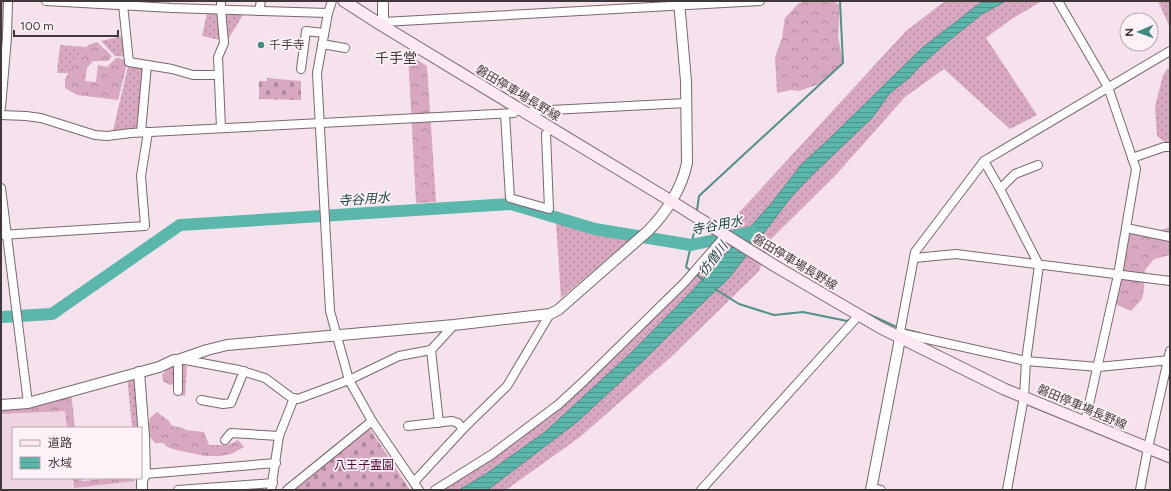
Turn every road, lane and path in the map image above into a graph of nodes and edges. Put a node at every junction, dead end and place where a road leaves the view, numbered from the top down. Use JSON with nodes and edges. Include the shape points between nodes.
{"nodes":[{"id":1,"x":8,"y":1,"type":"edge"},
{"id":2,"x":46,"y":1,"type":"edge"},
{"id":3,"x":261,"y":1,"type":"edge"},
{"id":4,"x":332,"y":1,"type":"edge"},
{"id":5,"x":344,"y":1,"type":"edge"},
{"id":6,"x":383,"y":1,"type":"edge"},
{"id":7,"x":760,"y":1,"type":"edge"},
{"id":8,"x":1058,"y":1,"type":"edge"},
{"id":9,"x":679,"y":3,"type":"edge"},
{"id":10,"x":120,"y":4,"type":"edge"},
{"id":11,"x":221,"y":5,"type":"edge"},
{"id":12,"x":259,"y":11,"type":"junction"},
{"id":13,"x":328,"y":13,"type":"junction"},
{"id":14,"x":383,"y":24,"type":"junction"},
{"id":15,"x":324,"y":34,"type":"junction"},
{"id":16,"x":4,"y":37,"type":"edge"},
{"id":17,"x":322,"y":44,"type":"junction"},
{"id":18,"x":345,"y":48,"type":"dead end"},
{"id":19,"x":1170,"y":51,"type":"edge"},
{"id":20,"x":147,"y":65,"type":"junction"},
{"id":21,"x":301,"y":69,"type":"dead end"},
{"id":22,"x":218,"y":75,"type":"junction"},
{"id":23,"x":1108,"y":87,"type":"junction"},
{"id":24,"x":686,"y":103,"type":"junction"},
{"id":25,"x":1,"y":108,"type":"edge"},
{"id":26,"x":518,"y":108,"type":"junction"},
{"id":27,"x":505,"y":114,"type":"junction"},
{"id":28,"x":1,"y":115,"type":"edge"},
{"id":29,"x":530,"y":115,"type":"junction"},
{"id":30,"x":320,"y":123,"type":"junction"},
{"id":31,"x":221,"y":128,"type":"junction"},
{"id":32,"x":551,"y":128,"type":"junction"},
{"id":33,"x":145,"y":132,"type":"junction"},
{"id":34,"x":1170,"y":147,"type":"edge"},
{"id":35,"x":1132,"y":158,"type":"junction"},
{"id":36,"x":984,"y":161,"type":"junction"},
{"id":37,"x":1038,"y":165,"type":"dead end"},
{"id":38,"x":1,"y":188,"type":"edge"},
{"id":39,"x":1000,"y":189,"type":"junction"},
{"id":40,"x":671,"y":201,"type":"junction"},
{"id":41,"x":1126,"y":228,"type":"junction"},
{"id":42,"x":4,"y":235,"type":"edge"},
{"id":43,"x":725,"y":236,"type":"junction"},
{"id":44,"x":1170,"y":237,"type":"edge"},
{"id":45,"x":914,"y":258,"type":"junction"},
{"id":46,"x":1039,"y":265,"type":"junction"},
{"id":47,"x":1118,"y":275,"type":"junction"},
{"id":48,"x":1170,"y":281,"type":"edge"},
{"id":49,"x":550,"y":314,"type":"junction"},
{"id":50,"x":859,"y":315,"type":"junction"},
{"id":51,"x":454,"y":325,"type":"junction"},
{"id":52,"x":337,"y":335,"type":"junction"},
{"id":53,"x":899,"y":335,"type":"junction"},
{"id":54,"x":430,"y":350,"type":"junction"},
{"id":55,"x":1170,"y":351,"type":"edge"},
{"id":56,"x":178,"y":360,"type":"junction"},
{"id":57,"x":1026,"y":361,"type":"junction"},
{"id":58,"x":1168,"y":362,"type":"edge"},
{"id":59,"x":1098,"y":367,"type":"junction"},
{"id":60,"x":244,"y":371,"type":"junction"},
{"id":61,"x":139,"y":372,"type":"junction"},
{"id":62,"x":349,"y":380,"type":"junction"},
{"id":63,"x":178,"y":391,"type":"dead end"},
{"id":64,"x":1024,"y":397,"type":"junction"},
{"id":65,"x":294,"y":398,"type":"junction"},
{"id":66,"x":201,"y":400,"type":"dead end"},
{"id":67,"x":28,"y":403,"type":"junction"},
{"id":68,"x":1,"y":405,"type":"edge"},
{"id":69,"x":372,"y":421,"type":"junction"},
{"id":70,"x":1085,"y":422,"type":"junction"},
{"id":71,"x":439,"y":423,"type":"junction"},
{"id":72,"x":408,"y":426,"type":"dead end"},
{"id":73,"x":463,"y":429,"type":"junction"},
{"id":74,"x":279,"y":436,"type":"junction"},
{"id":75,"x":226,"y":440,"type":"dead end"},
{"id":76,"x":1148,"y":448,"type":"junction"},
{"id":77,"x":1170,"y":458,"type":"edge"},
{"id":78,"x":276,"y":463,"type":"junction"},
{"id":79,"x":145,"y":474,"type":"junction"},
{"id":80,"x":414,"y":482,"type":"junction"},
{"id":81,"x":272,"y":486,"type":"edge"},
{"id":82,"x":875,"y":489,"type":"edge"},
{"id":83,"x":142,"y":490,"type":"edge"},
{"id":84,"x":178,"y":490,"type":"edge"},
{"id":85,"x":287,"y":490,"type":"edge"},
{"id":86,"x":419,"y":490,"type":"edge"},
{"id":87,"x":435,"y":490,"type":"edge"},
{"id":88,"x":701,"y":490,"type":"edge"},
{"id":89,"x":1007,"y":490,"type":"edge"},
{"id":90,"x":1140,"y":490,"type":"edge"}],
"edges":[{"from":1,"to":16,"type":"street"},
{"from":2,"to":10,"type":"street"},
{"from":3,"to":12,"type":"street"},
{"from":4,"to":13,"type":"street"},
{"from":5,"to":14,"type":"main road","name":"磐田停車場長野線"},
{"from":6,"to":14,"type":"street"},
{"from":7,"to":9,"type":"street"},
{"from":8,"to":23,"type":"street"},
{"from":9,"to":14,"type":"street"},
{"from":9,"to":24,"type":"street"},
{"from":10,"to":11,"type":"street"},
{"from":10,"to":20,"type":"street","via":[[129,62]]},
{"from":11,"to":12,"type":"street"},
{"from":11,"to":22,"type":"street","via":[[224,43],[218,57]]},
{"from":12,"to":13,"type":"street"},
{"from":13,"to":15,"type":"street"},
{"from":14,"to":26,"type":"main road","name":"磐田停車場長野線"},
{"from":15,"to":17,"type":"street"},
{"from":15,"to":21,"type":"street","via":[[306,32]]},
{"from":16,"to":25,"type":"street"},
{"from":17,"to":18,"type":"street"},
{"from":17,"to":30,"type":"street","via":[[317,73]]},
{"from":19,"to":23,"type":"street"},
{"from":20,"to":22,"type":"street","via":[[193,74]]},
{"from":20,"to":33,"type":"street"},
{"from":22,"to":31,"type":"street"},
{"from":23,"to":35,"type":"street"},
{"from":23,"to":36,"type":"street"},
{"from":24,"to":29,"type":"street","via":[[532,111]]},
{"from":24,"to":40,"type":"street","via":[[685,174]]},
{"from":26,"to":27,"type":"street","via":[[514,113]]},
{"from":26,"to":29,"type":"main road","name":"磐田停車場長野線"},
{"from":27,"to":30,"type":"street"},
{"from":27,"to":32,"type":"street","via":[[510,198],[549,209],[546,134]]},
{"from":28,"to":33,"type":"street","via":[[41,118],[95,135]]},
{"from":29,"to":32,"type":"main road","name":"磐田停車場長野線"},
{"from":30,"to":31,"type":"street"},
{"from":30,"to":52,"type":"street","via":[[330,311]]},
{"from":31,"to":33,"type":"street"},
{"from":32,"to":40,"type":"main road","name":"磐田停車場長野線"},
{"from":33,"to":42,"type":"street","via":[[141,176],[145,226]]},
{"from":34,"to":35,"type":"street"},
{"from":35,"to":41,"type":"street","via":[[1136,169]]},
{"from":36,"to":39,"type":"street"},
{"from":36,"to":45,"type":"street","via":[[915,252]]},
{"from":37,"to":39,"type":"street","via":[[1015,174]]},
{"from":38,"to":42,"type":"street"},
{"from":39,"to":46,"type":"street"},
{"from":40,"to":43,"type":"main road","name":"磐田停車場長野線"},
{"from":40,"to":49,"type":"street","via":[[660,219]]},
{"from":41,"to":44,"type":"street"},
{"from":41,"to":47,"type":"street"},
{"from":42,"to":67,"type":"street"},
{"from":43,"to":50,"type":"main road","name":"磐田停車場長野線"},
{"from":43,"to":87,"type":"street","via":[[685,282],[559,404],[491,455]]},
{"from":45,"to":46,"type":"street","via":[[956,254]]},
{"from":45,"to":53,"type":"street"},
{"from":46,"to":47,"type":"street"},
{"from":46,"to":57,"type":"street"},
{"from":47,"to":48,"type":"street"},
{"from":47,"to":59,"type":"street"},
{"from":49,"to":51,"type":"street"},
{"from":49,"to":73,"type":"street","via":[[507,386]]},
{"from":50,"to":53,"type":"main road","name":"磐田停車場長野線"},
{"from":50,"to":88,"type":"street"},
{"from":51,"to":52,"type":"street"},
{"from":51,"to":54,"type":"street"},
{"from":52,"to":56,"type":"street","via":[[227,345]]},
{"from":52,"to":62,"type":"street"},
{"from":53,"to":57,"type":"street"},
{"from":53,"to":64,"type":"main road","name":"磐田停車場長野線","via":[[1004,390]]},
{"from":53,"to":82,"type":"street"},
{"from":54,"to":62,"type":"street","via":[[399,356]]},
{"from":54,"to":71,"type":"street"},
{"from":55,"to":58,"type":"street"},
{"from":56,"to":60,"type":"street"},
{"from":56,"to":61,"type":"street"},
{"from":56,"to":63,"type":"street"},
{"from":57,"to":59,"type":"street"},
{"from":57,"to":64,"type":"street"},
{"from":58,"to":59,"type":"street"},
{"from":58,"to":76,"type":"street"},
{"from":59,"to":70,"type":"street"},
{"from":60,"to":65,"type":"street","via":[[265,378]]},
{"from":60,"to":66,"type":"street","via":[[231,403]]},
{"from":61,"to":67,"type":"street"},
{"from":61,"to":79,"type":"street"},
{"from":62,"to":65,"type":"street","via":[[298,399]]},
{"from":62,"to":69,"type":"street"},
{"from":64,"to":70,"type":"main road","name":"磐田停車場長野線"},
{"from":64,"to":89,"type":"street"},
{"from":65,"to":74,"type":"street"},
{"from":67,"to":68,"type":"street"},
{"from":69,"to":80,"type":"street"},
{"from":69,"to":85,"type":"street"},
{"from":70,"to":76,"type":"main road","name":"磐田停車場長野線"},
{"from":71,"to":72,"type":"street"},
{"from":71,"to":73,"type":"street","via":[[458,423]]},
{"from":73,"to":80,"type":"street"},
{"from":74,"to":75,"type":"street","via":[[231,433]]},
{"from":74,"to":78,"type":"street"},
{"from":76,"to":77,"type":"main road","name":"磐田停車場長野線"},
{"from":76,"to":90,"type":"street"},
{"from":78,"to":79,"type":"street"},
{"from":78,"to":81,"type":"street"},
{"from":79,"to":83,"type":"street"},
{"from":80,"to":86,"type":"street"},
{"from":81,"to":84,"type":"street"}]}
